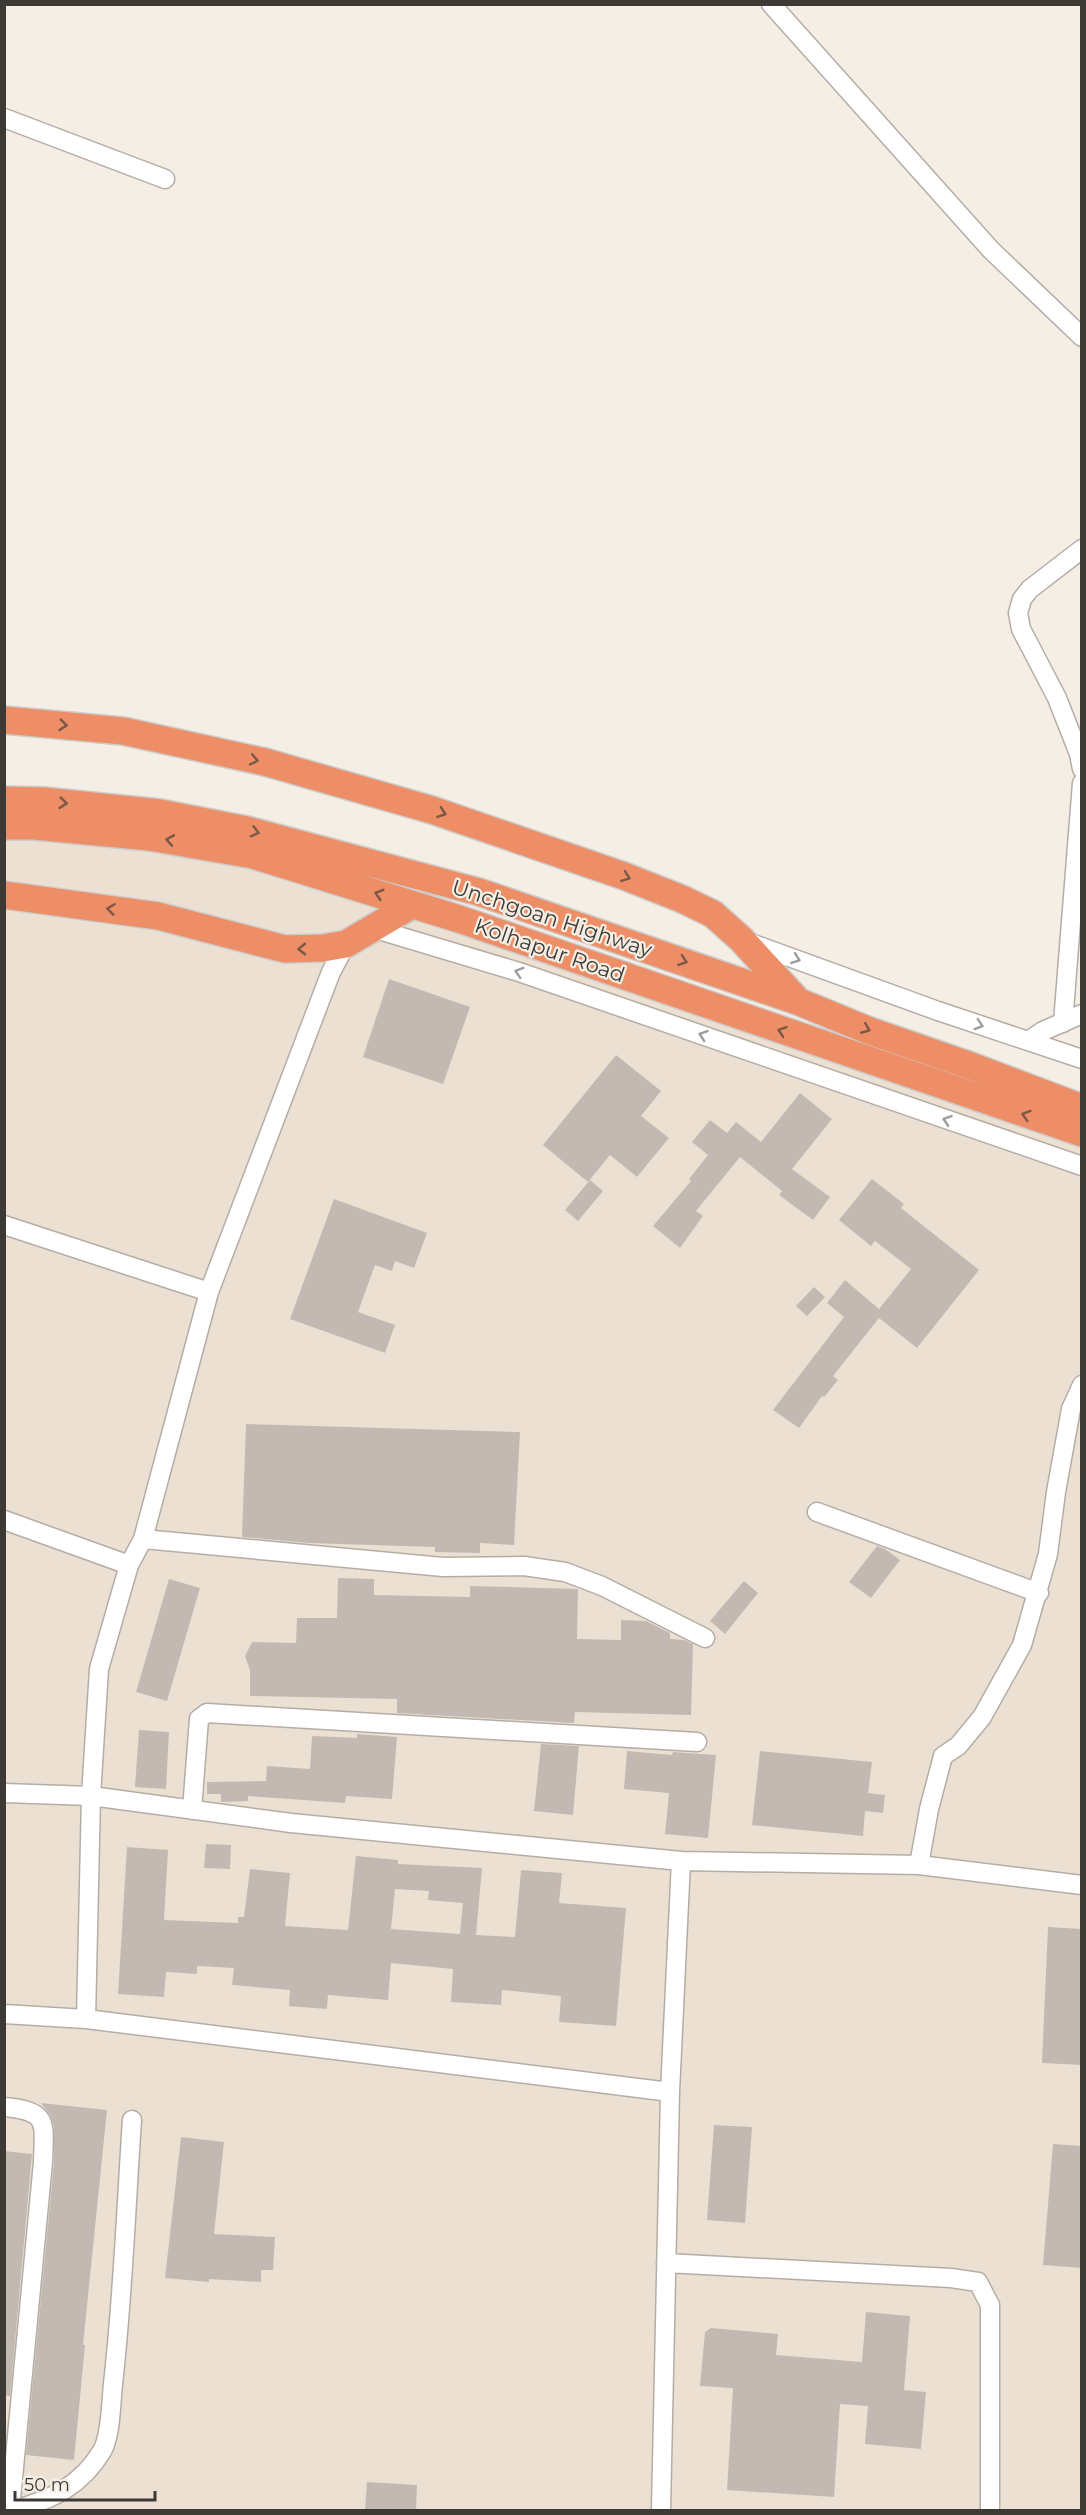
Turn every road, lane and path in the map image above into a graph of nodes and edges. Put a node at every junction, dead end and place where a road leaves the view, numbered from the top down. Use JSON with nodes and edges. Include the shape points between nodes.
{"nodes":[{"id":1,"x":771,"y":4,"type":"edge"},
{"id":2,"x":4,"y":118,"type":"edge"},
{"id":3,"x":165,"y":179,"type":"dead end"},
{"id":4,"x":1082,"y":337,"type":"edge"},
{"id":5,"x":1082,"y":549,"type":"edge"},
{"id":6,"x":4,"y":720,"type":"edge"},
{"id":7,"x":1082,"y":769,"type":"edge"},
{"id":8,"x":1082,"y":783,"type":"edge"},
{"id":9,"x":4,"y":800,"type":"edge"},
{"id":10,"x":4,"y":826,"type":"edge"},
{"id":11,"x":4,"y":895,"type":"edge"},
{"id":12,"x":412,"y":905,"type":"junction"},
{"id":13,"x":372,"y":928,"type":"junction"},
{"id":14,"x":741,"y":939,"type":"junction"},
{"id":15,"x":346,"y":944,"type":"junction"},
{"id":16,"x":797,"y":1000,"type":"junction"},
{"id":17,"x":1082,"y":1014,"type":"edge"},
{"id":18,"x":1063,"y":1023,"type":"junction"},
{"id":19,"x":1028,"y":1041,"type":"junction"},
{"id":20,"x":1082,"y":1059,"type":"edge"},
{"id":21,"x":1082,"y":1108,"type":"edge"},
{"id":22,"x":1082,"y":1133,"type":"edge"},
{"id":23,"x":1082,"y":1166,"type":"edge"},
{"id":24,"x":4,"y":1225,"type":"edge"},
{"id":25,"x":209,"y":1292,"type":"junction"},
{"id":26,"x":1082,"y":1385,"type":"edge"},
{"id":27,"x":817,"y":1512,"type":"dead end"},
{"id":28,"x":4,"y":1520,"type":"edge"},
{"id":29,"x":143,"y":1539,"type":"junction"},
{"id":30,"x":129,"y":1565,"type":"junction"},
{"id":31,"x":1039,"y":1593,"type":"junction"},
{"id":32,"x":705,"y":1638,"type":"dead end"},
{"id":33,"x":697,"y":1742,"type":"dead end"},
{"id":34,"x":4,"y":1792,"type":"edge"},
{"id":35,"x":91,"y":1796,"type":"junction"},
{"id":36,"x":192,"y":1810,"type":"junction"},
{"id":37,"x":681,"y":1861,"type":"junction"},
{"id":38,"x":919,"y":1865,"type":"junction"},
{"id":39,"x":1082,"y":1885,"type":"edge"},
{"id":40,"x":4,"y":2014,"type":"edge"},
{"id":41,"x":86,"y":2019,"type":"junction"},
{"id":42,"x":670,"y":2092,"type":"junction"},
{"id":43,"x":4,"y":2107,"type":"edge"},
{"id":44,"x":132,"y":2120,"type":"dead end"},
{"id":45,"x":666,"y":2263,"type":"junction"},
{"id":46,"x":12,"y":2511,"type":"edge"},
{"id":47,"x":661,"y":2511,"type":"edge"},
{"id":48,"x":990,"y":2511,"type":"edge"}],
"edges":[{"from":1,"to":4,"type":"street","via":[[991,250]]},
{"from":2,"to":3,"type":"street"},
{"from":5,"to":7,"type":"street","via":[[1030,589],[1018,613],[1021,629],[1057,698]]},
{"from":6,"to":14,"type":"highway","one_way":true,"via":[[123,731],[265,762],[432,810],[682,899],[714,914]]},
{"from":8,"to":18,"type":"street"},
{"from":9,"to":16,"type":"highway","name":"Unchgoan Highway","one_way":true,"via":[[160,813],[248,830],[479,892]]},
{"from":12,"to":10,"type":"highway","name":"Kolhapur Road","one_way":true,"via":[[253,855],[149,837]]},
{"from":15,"to":11,"type":"highway","one_way":true,"via":[[285,949],[158,916]]},
{"from":12,"to":13,"type":"highway"},
{"from":22,"to":12,"type":"highway","name":"Kolhapur Road","one_way":true},
{"from":13,"to":15,"type":"highway"},
{"from":23,"to":13,"type":"street","one_way":true,"via":[[519,972]]},
{"from":14,"to":16,"type":"highway"},
{"from":14,"to":19,"type":"street","one_way":true},
{"from":15,"to":25,"type":"street","via":[[331,972]]},
{"from":16,"to":21,"type":"highway","name":"Unchgoan Highway","one_way":true,"via":[[870,1031]]},
{"from":17,"to":18,"type":"street"},
{"from":18,"to":19,"type":"street"},
{"from":19,"to":20,"type":"street"},
{"from":24,"to":25,"type":"street"},
{"from":25,"to":29,"type":"street"},
{"from":26,"to":31,"type":"street","via":[[1071,1409]]},
{"from":27,"to":31,"type":"street"},
{"from":28,"to":30,"type":"street"},
{"from":29,"to":30,"type":"street"},
{"from":29,"to":32,"type":"street","via":[[443,1567],[524,1566],[565,1572],[602,1586]]},
{"from":30,"to":35,"type":"street","via":[[99,1669]]},
{"from":31,"to":38,"type":"street","via":[[1022,1646],[982,1717],[958,1746],[943,1756]]},
{"from":33,"to":36,"type":"street","via":[[207,1713],[199,1719]]},
{"from":34,"to":35,"type":"street"},
{"from":35,"to":36,"type":"street"},
{"from":35,"to":41,"type":"street"},
{"from":36,"to":37,"type":"street"},
{"from":37,"to":38,"type":"street"},
{"from":37,"to":42,"type":"street"},
{"from":38,"to":39,"type":"street"},
{"from":40,"to":41,"type":"street"},
{"from":41,"to":42,"type":"street"},
{"from":42,"to":45,"type":"street"},
{"from":43,"to":46,"type":"street","via":[[28,2109],[44,2126]]},
{"from":44,"to":46,"type":"street","via":[[116,2356],[104,2449],[82,2478],[49,2499]]},
{"from":45,"to":47,"type":"street"},
{"from":45,"to":48,"type":"street","via":[[978,2282],[990,2305]]}]}
